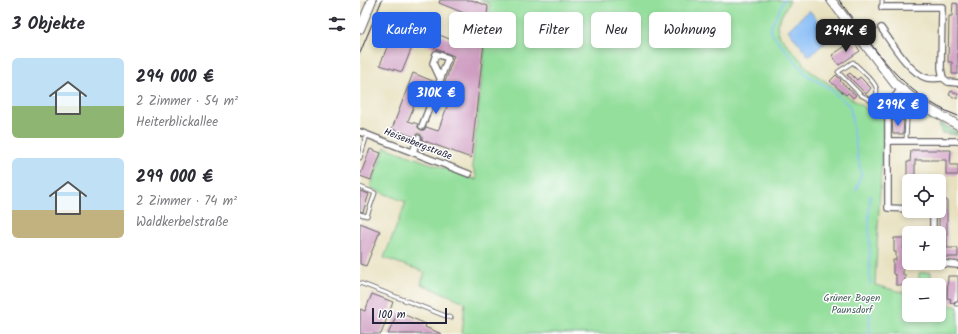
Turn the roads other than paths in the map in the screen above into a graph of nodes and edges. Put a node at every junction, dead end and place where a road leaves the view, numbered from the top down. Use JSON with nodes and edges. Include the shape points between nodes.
{"nodes":[{"id":1,"x":372,"y":0,"type":"edge"},
{"id":2,"x":831,"y":0,"type":"edge"},
{"id":3,"x":882,"y":0,"type":"edge"},
{"id":4,"x":882,"y":7,"type":"joint"},
{"id":5,"x":881,"y":28,"type":"dead end"},
{"id":6,"x":360,"y":29,"type":"edge"},
{"id":7,"x":942,"y":78,"type":"junction"},
{"id":8,"x":958,"y":83,"type":"edge"},
{"id":9,"x":901,"y":89,"type":"junction"},
{"id":10,"x":433,"y":98,"type":"tunnel mouth"},
{"id":11,"x":870,"y":100,"type":"junction"},
{"id":12,"x":888,"y":112,"type":"junction"},
{"id":13,"x":907,"y":120,"type":"dead end"},
{"id":14,"x":958,"y":125,"type":"edge"},
{"id":15,"x":422,"y":126,"type":"tunnel mouth"},
{"id":16,"x":360,"y":132,"type":"edge"},
{"id":17,"x":368,"y":134,"type":"junction"},
{"id":18,"x":418,"y":138,"type":"tunnel mouth"},
{"id":19,"x":906,"y":140,"type":"junction"},
{"id":20,"x":888,"y":141,"type":"junction"},
{"id":21,"x":958,"y":141,"type":"edge"},
{"id":22,"x":413,"y":152,"type":"junction"},
{"id":23,"x":360,"y":158,"type":"edge"},
{"id":24,"x":469,"y":174,"type":"dead end"},
{"id":25,"x":360,"y":187,"type":"edge"},
{"id":26,"x":902,"y":209,"type":"edge"},
{"id":27,"x":360,"y":214,"type":"edge"},
{"id":28,"x":946,"y":264,"type":"edge"},
{"id":29,"x":958,"y":265,"type":"edge"},
{"id":30,"x":360,"y":283,"type":"edge"},
{"id":31,"x":451,"y":318,"type":"dead end"}],
"edges":[{"from":1,"to":6,"type":"main road","via":[[363,13]]},
{"from":2,"to":9,"type":"main road"},
{"from":3,"to":4,"type":"lane"},
{"from":4,"to":7,"type":"street","via":[[942,7]]},
{"from":5,"to":7,"type":"street","via":[[917,72],[927,78]]},
{"from":7,"to":8,"type":"street","via":[[948,82]]},
{"from":9,"to":12,"type":"street","via":[[890,103]]},
{"from":9,"to":14,"type":"main road","via":[[922,105]]},
{"from":10,"to":15,"type":"street"},
{"from":11,"to":11,"type":"lane","via":[[861,95],[838,72],[853,62],[877,88],[874,98]]},
{"from":11,"to":12,"type":"lane","via":[[878,110]]},
{"from":12,"to":20,"type":"street"},
{"from":13,"to":19,"type":"lane"},
{"from":16,"to":17,"type":"street","name":"Heisenbergstraße"},
{"from":17,"to":22,"type":"street","name":"Heisenbergstraße"},
{"from":17,"to":23,"type":"lane"},
{"from":18,"to":22,"type":"street"},
{"from":19,"to":20,"type":"street"},
{"from":19,"to":21,"type":"street"},
{"from":20,"to":26,"type":"street","via":[[888,208]]},
{"from":22,"to":24,"type":"street","name":"Heisenbergstraße"},
{"from":25,"to":27,"type":"lane","via":[[375,193],[367,216]]},
{"from":28,"to":29,"type":"street"},
{"from":30,"to":31,"type":"lane"}]}
